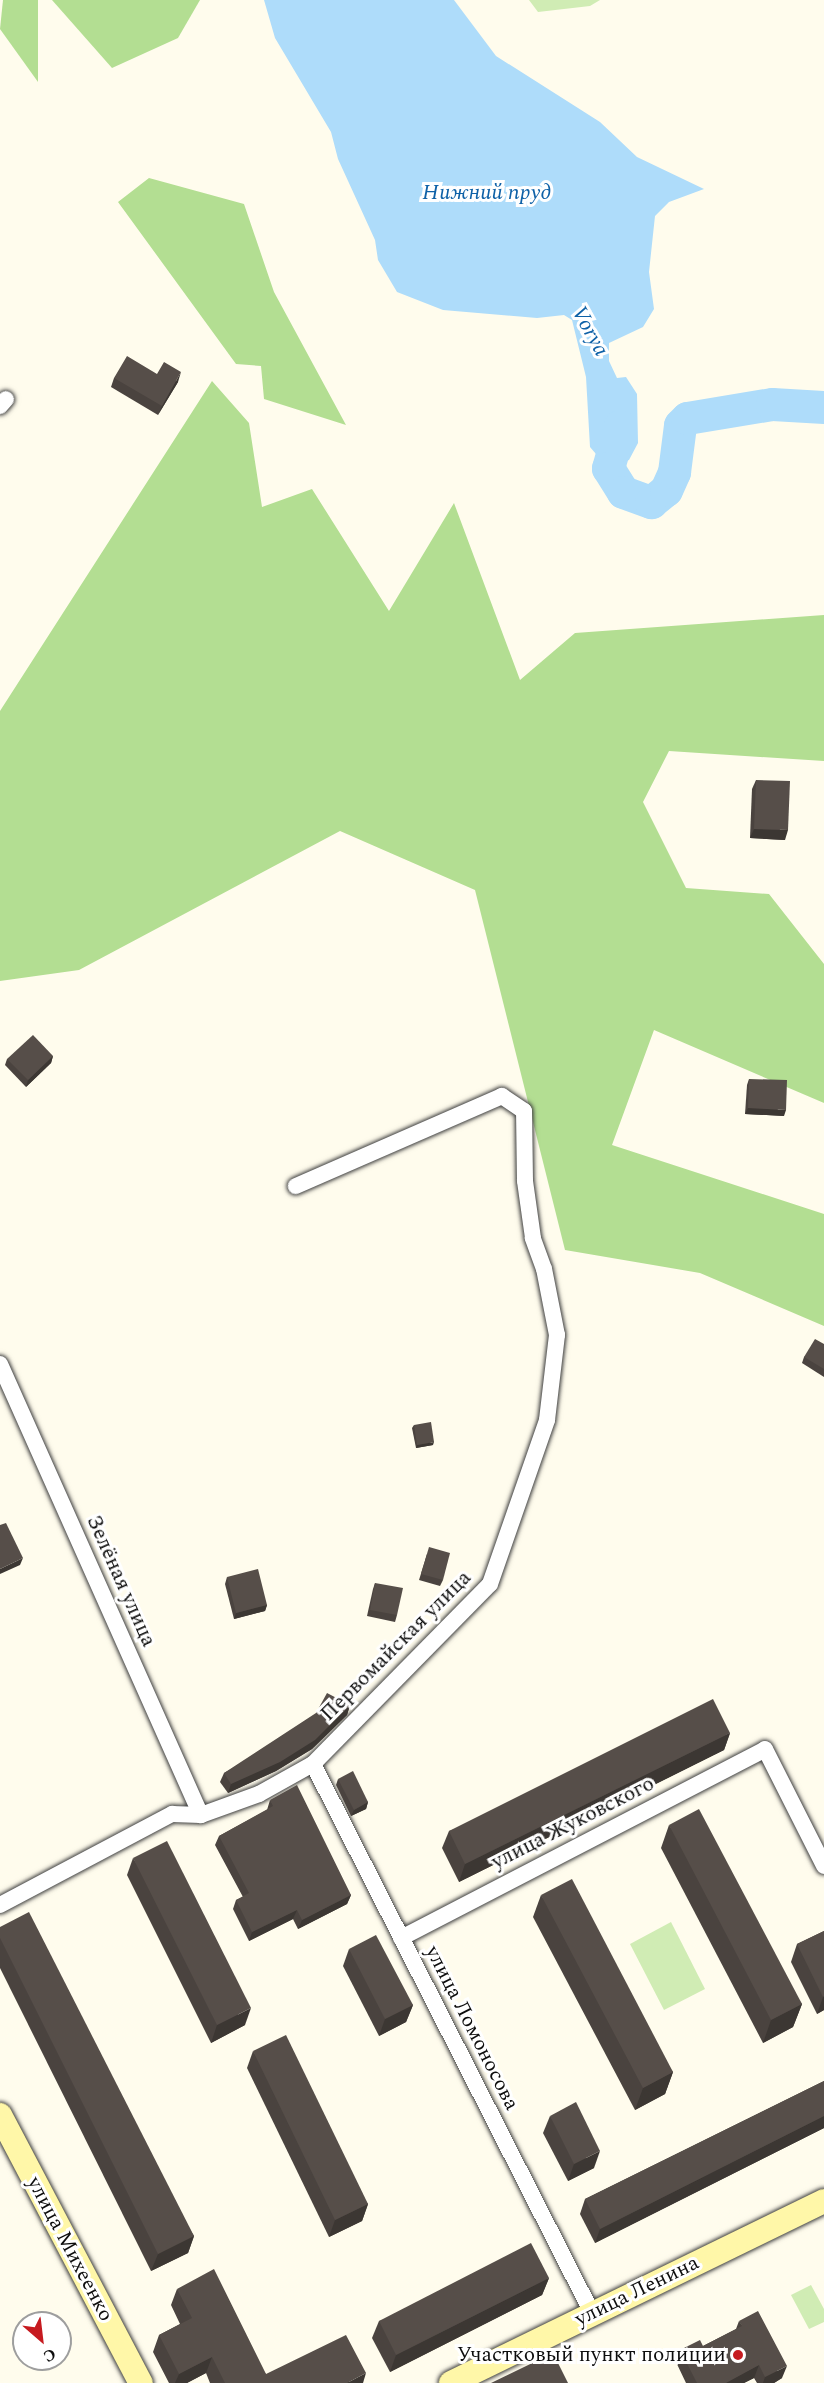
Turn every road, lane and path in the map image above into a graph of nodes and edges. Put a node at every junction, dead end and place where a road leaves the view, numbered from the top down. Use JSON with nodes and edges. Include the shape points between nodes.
{"nodes":[{"id":1,"x":296,"y":1186,"type":"dead end"},
{"id":2,"x":0,"y":1364,"type":"edge"},
{"id":3,"x":313,"y":1764,"type":"junction"},
{"id":4,"x":201,"y":1815,"type":"junction"},
{"id":5,"x":824,"y":1866,"type":"edge"},
{"id":6,"x":0,"y":1905,"type":"edge"},
{"id":7,"x":401,"y":1938,"type":"junction"},
{"id":8,"x":0,"y":2115,"type":"edge"},
{"id":9,"x":824,"y":2201,"type":"edge"},
{"id":10,"x":592,"y":2313,"type":"junction"},
{"id":11,"x":141,"y":2383,"type":"edge"},
{"id":12,"x":451,"y":2383,"type":"edge"}],
"edges":[{"from":1,"to":3,"type":"street","name":"Первомайская улица","via":[[502,1096],[524,1111],[525,1181],[557,1335],[547,1420],[490,1584]]},
{"from":2,"to":4,"type":"street","name":"Зелёная улица"},
{"from":3,"to":4,"type":"street","name":"Первомайская улица","via":[[259,1794]]},
{"from":3,"to":7,"type":"street","name":"улица Ломоносова"},
{"from":4,"to":6,"type":"street","name":"Первомайская улица","via":[[172,1814]]},
{"from":5,"to":7,"type":"street","name":"улица Жуковского","via":[[765,1749]]},
{"from":7,"to":10,"type":"street","name":"улица Ломоносова"},
{"from":8,"to":11,"type":"street","name":"улица Михеенко"},
{"from":9,"to":10,"type":"street","name":"улица Ленина"},
{"from":10,"to":12,"type":"street","name":"улица Ленина"}]}
